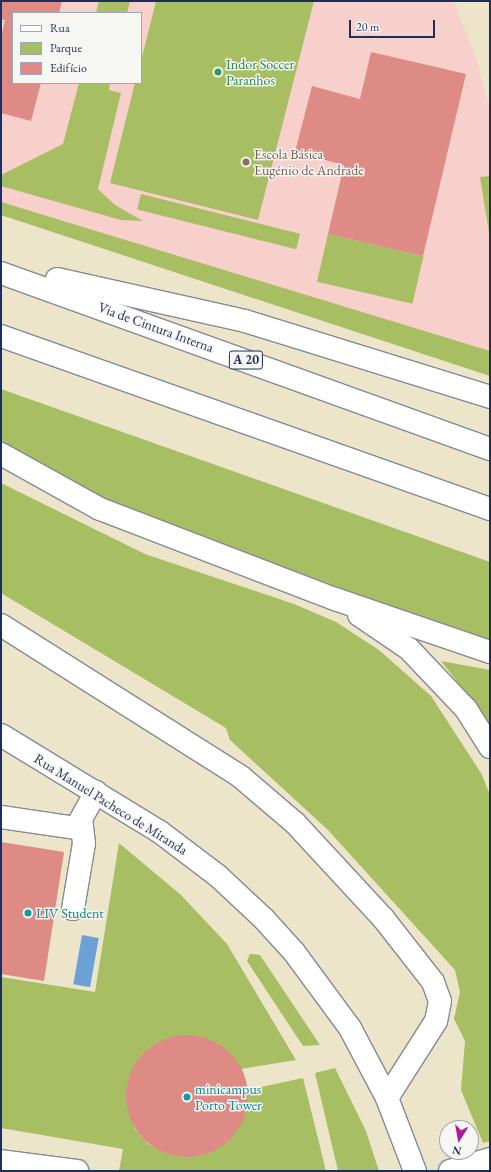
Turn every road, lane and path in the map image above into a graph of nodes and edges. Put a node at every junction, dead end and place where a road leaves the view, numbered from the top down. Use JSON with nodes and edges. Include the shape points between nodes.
{"nodes":[{"id":1,"x":1,"y":267,"type":"edge"},
{"id":2,"x":1,"y":273,"type":"edge"},
{"id":3,"x":76,"y":298,"type":"junction"},
{"id":4,"x":1,"y":336,"type":"edge"},
{"id":5,"x":490,"y":397,"type":"edge"},
{"id":6,"x":490,"y":412,"type":"edge"},
{"id":7,"x":490,"y":449,"type":"edge"},
{"id":8,"x":1,"y":454,"type":"edge"},
{"id":9,"x":490,"y":509,"type":"edge"},
{"id":10,"x":335,"y":599,"type":"junction"},
{"id":11,"x":1,"y":625,"type":"edge"},
{"id":12,"x":490,"y":652,"type":"edge"},
{"id":13,"x":1,"y":735,"type":"edge"},
{"id":14,"x":490,"y":747,"type":"edge"},
{"id":15,"x":96,"y":792,"type":"junction"},
{"id":16,"x":1,"y":817,"type":"edge"},
{"id":17,"x":82,"y":829,"type":"junction"},
{"id":18,"x":73,"y":909,"type":"dead end"},
{"id":19,"x":387,"y":1098,"type":"junction"},
{"id":20,"x":490,"y":1159,"type":"edge"},
{"id":21,"x":1,"y":1161,"type":"edge"},
{"id":22,"x":77,"y":1171,"type":"edge"},
{"id":23,"x":416,"y":1171,"type":"edge"},
{"id":24,"x":450,"y":1171,"type":"edge"}],
"edges":[{"from":1,"to":5,"type":"main road","via":[[245,321]]},
{"from":2,"to":3,"type":"main road","name":"Via de Cintura Interna","number":"A 20"},
{"from":3,"to":6,"type":"main road","via":[[243,335]]},
{"from":3,"to":7,"type":"main road","name":"Via de Cintura Interna","number":"A 20"},
{"from":4,"to":9,"type":"main road"},
{"from":8,"to":10,"type":"main road","via":[[100,509]]},
{"from":10,"to":12,"type":"main road"},
{"from":10,"to":14,"type":"main road","via":[[409,649],[466,708]]},
{"from":11,"to":19,"type":"main road","via":[[241,777],[294,823],[383,918],[433,982],[440,1001],[436,1021]]},
{"from":13,"to":15,"type":"main road","name":"Rua Manuel Pacheco de Miranda"},
{"from":15,"to":17,"type":"main road","via":[[82,819]]},
{"from":15,"to":19,"type":"main road","name":"Rua Manuel Pacheco de Miranda","via":[[189,852],[264,919],[339,1011]]},
{"from":16,"to":17,"type":"main road"},
{"from":17,"to":18,"type":"main road","via":[[84,843]]},
{"from":19,"to":23,"type":"main road","name":"Rua Manuel Pacheco de Miranda"},
{"from":20,"to":24,"type":"main road"},
{"from":21,"to":22,"type":"main road"}]}
